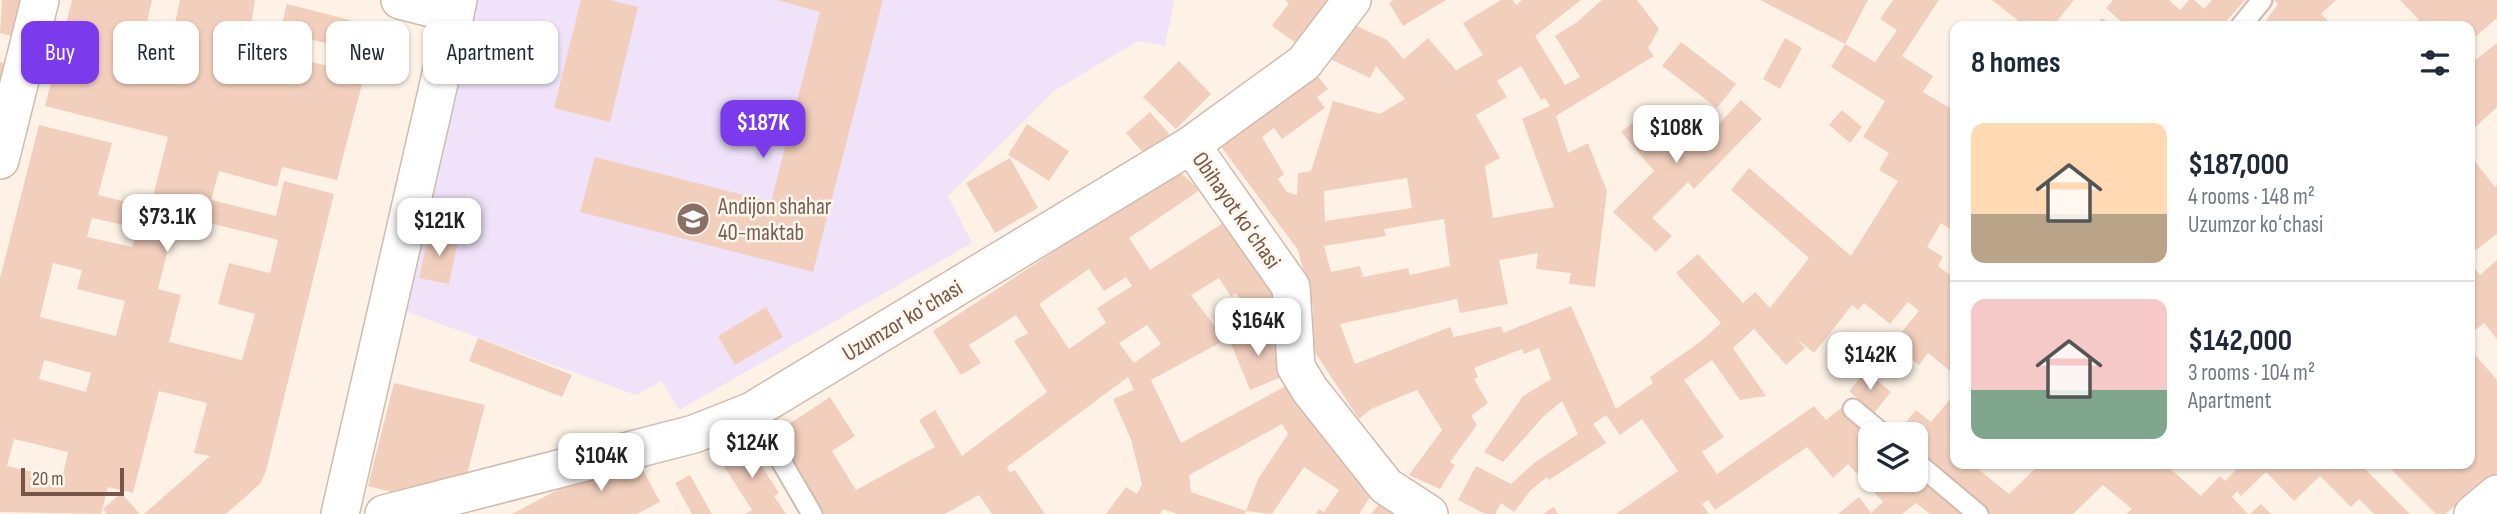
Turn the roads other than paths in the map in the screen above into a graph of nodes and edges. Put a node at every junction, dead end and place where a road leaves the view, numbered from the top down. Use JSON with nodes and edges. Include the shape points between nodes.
{"nodes":[{"id":1,"x":40,"y":0,"type":"edge"},
{"id":2,"x":400,"y":0,"type":"edge"},
{"id":3,"x":1353,"y":0,"type":"edge"},
{"id":4,"x":2262,"y":0,"type":"edge"},
{"id":5,"x":456,"y":7,"type":"edge"},
{"id":6,"x":2245,"y":21,"type":"edge"},
{"id":7,"x":1191,"y":145,"type":"junction"},
{"id":8,"x":0,"y":160,"type":"edge"},
{"id":9,"x":1853,"y":408,"type":"dead end"},
{"id":10,"x":752,"y":411,"type":"junction"},
{"id":11,"x":1869,"y":422,"type":"edge"},
{"id":12,"x":1928,"y":472,"type":"edge"},
{"id":13,"x":2497,"y":494,"type":"edge"},
{"id":14,"x":340,"y":514,"type":"edge"},
{"id":15,"x":384,"y":514,"type":"edge"},
{"id":16,"x":812,"y":514,"type":"edge"},
{"id":17,"x":1429,"y":514,"type":"edge"},
{"id":18,"x":1978,"y":514,"type":"edge"},
{"id":19,"x":2473,"y":514,"type":"edge"}],
"edges":[{"from":1,"to":8,"type":"street"},
{"from":2,"to":5,"type":"street"},
{"from":3,"to":7,"type":"street","name":"Uzumzor koʻchasi","via":[[1304,63]]},
{"from":4,"to":6,"type":"lane"},
{"from":5,"to":14,"type":"street"},
{"from":7,"to":10,"type":"street","name":"Uzumzor koʻchasi"},
{"from":7,"to":17,"type":"street","name":"Obihayot koʻchasi","via":[[1291,287],[1296,367],[1310,390],[1386,486]]},
{"from":9,"to":11,"type":"lane"},
{"from":10,"to":15,"type":"street","name":"Uzumzor koʻchasi","via":[[694,434]]},
{"from":10,"to":16,"type":"lane"},
{"from":12,"to":18,"type":"lane"},
{"from":13,"to":19,"type":"street"}]}
